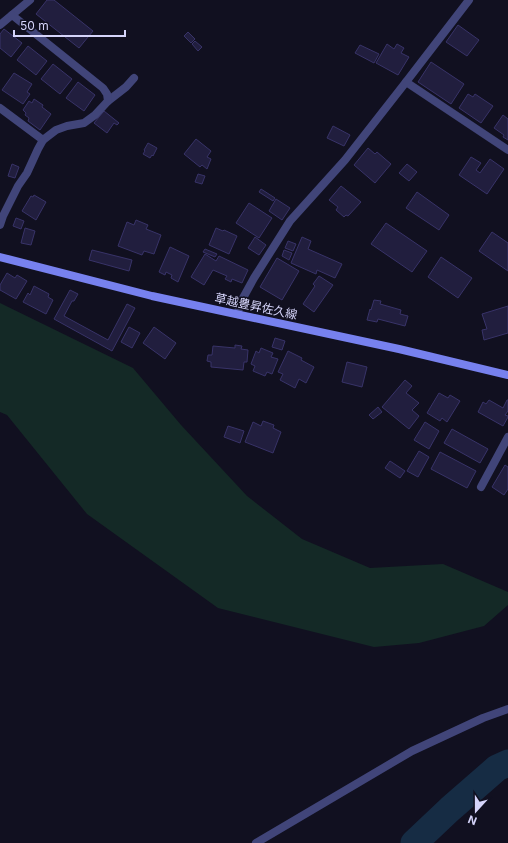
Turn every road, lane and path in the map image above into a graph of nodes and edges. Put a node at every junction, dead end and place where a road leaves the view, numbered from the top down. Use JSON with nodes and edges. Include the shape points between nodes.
{"nodes":[{"id":1,"x":30,"y":0,"type":"edge"},
{"id":2,"x":468,"y":0,"type":"edge"},
{"id":3,"x":12,"y":15,"type":"junction"},
{"id":4,"x":0,"y":25,"type":"edge"},
{"id":5,"x":134,"y":78,"type":"dead end"},
{"id":6,"x":406,"y":82,"type":"junction"},
{"id":7,"x":108,"y":101,"type":"junction"},
{"id":8,"x":0,"y":108,"type":"edge"},
{"id":9,"x":43,"y":140,"type":"junction"},
{"id":10,"x":508,"y":150,"type":"edge"},
{"id":11,"x":0,"y":225,"type":"edge"},
{"id":12,"x":0,"y":257,"type":"edge"},
{"id":13,"x":238,"y":314,"type":"junction"},
{"id":14,"x":508,"y":375,"type":"edge"},
{"id":15,"x":508,"y":437,"type":"edge"},
{"id":16,"x":481,"y":486,"type":"dead end"},
{"id":17,"x":508,"y":709,"type":"edge"},
{"id":18,"x":256,"y":843,"type":"edge"}],
"edges":[{"from":1,"to":3,"type":"street"},
{"from":2,"to":6,"type":"street"},
{"from":3,"to":4,"type":"street"},
{"from":3,"to":7,"type":"street","via":[[103,88]]},
{"from":5,"to":7,"type":"street"},
{"from":6,"to":10,"type":"street"},
{"from":6,"to":13,"type":"street","via":[[345,160],[290,221],[254,278]]},
{"from":7,"to":9,"type":"street","via":[[84,123],[56,130]]},
{"from":8,"to":9,"type":"street"},
{"from":9,"to":11,"type":"street"},
{"from":12,"to":13,"type":"main road","name":"草越豊昇佐久線","via":[[152,296]]},
{"from":13,"to":14,"type":"main road","name":"草越豊昇佐久線"},
{"from":15,"to":16,"type":"street"},
{"from":17,"to":18,"type":"street","via":[[412,751]]}]}
